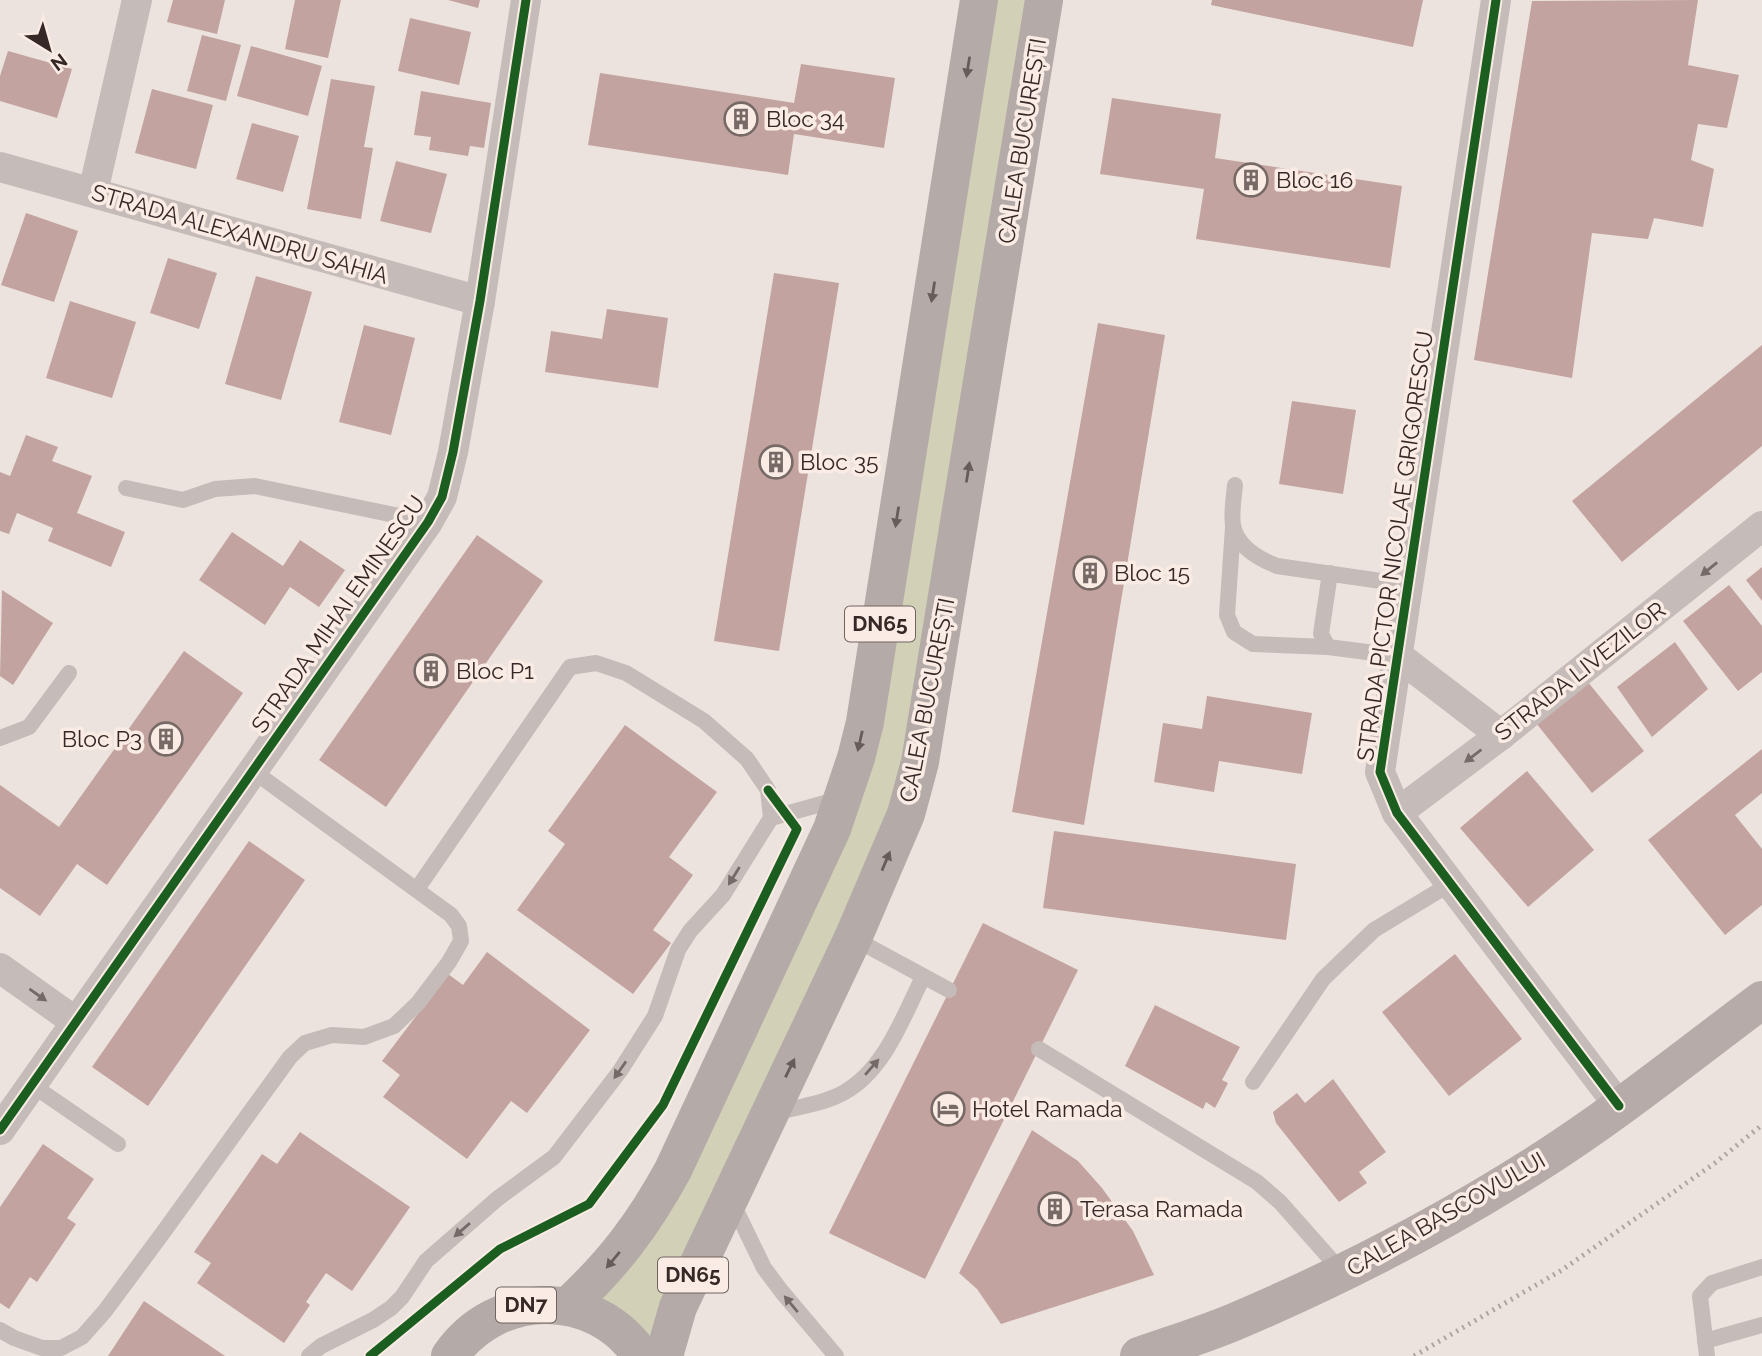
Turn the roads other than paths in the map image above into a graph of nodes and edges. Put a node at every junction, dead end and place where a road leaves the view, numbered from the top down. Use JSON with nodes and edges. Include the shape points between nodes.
{"nodes":[{"id":1,"x":137,"y":0,"type":"edge"},
{"id":2,"x":526,"y":0,"type":"edge"},
{"id":3,"x":979,"y":0,"type":"edge"},
{"id":4,"x":1044,"y":0,"type":"edge"},
{"id":5,"x":1496,"y":0,"type":"edge"},
{"id":6,"x":0,"y":167,"type":"edge"},
{"id":7,"x":93,"y":192,"type":"junction"},
{"id":8,"x":480,"y":301,"type":"junction"},
{"id":9,"x":1235,"y":485,"type":"dead end"},
{"id":10,"x":126,"y":488,"type":"dead end"},
{"id":11,"x":428,"y":522,"type":"junction"},
{"id":12,"x":1233,"y":526,"type":"junction"},
{"id":13,"x":1762,"y":527,"type":"edge"},
{"id":14,"x":1330,"y":573,"type":"junction"},
{"id":15,"x":1409,"y":585,"type":"junction"},
{"id":16,"x":1328,"y":647,"type":"junction"},
{"id":17,"x":1398,"y":656,"type":"junction"},
{"id":18,"x":69,"y":673,"type":"dead end"},
{"id":19,"x":1501,"y":735,"type":"junction"},
{"id":20,"x":0,"y":738,"type":"edge"},
{"id":21,"x":253,"y":771,"type":"junction"},
{"id":22,"x":844,"y":797,"type":"junction"},
{"id":23,"x":1397,"y":813,"type":"junction"},
{"id":24,"x":771,"y":818,"type":"junction"},
{"id":25,"x":1450,"y":884,"type":"junction"},
{"id":26,"x":416,"y":888,"type":"junction"},
{"id":27,"x":853,"y":938,"type":"junction"},
{"id":28,"x":0,"y":968,"type":"edge"},
{"id":29,"x":923,"y":977,"type":"junction"},
{"id":30,"x":949,"y":990,"type":"dead end"},
{"id":31,"x":1762,"y":1000,"type":"edge"},
{"id":32,"x":76,"y":1022,"type":"junction"},
{"id":33,"x":1040,"y":1049,"type":"dead end"},
{"id":34,"x":1253,"y":1082,"type":"dead end"},
{"id":35,"x":32,"y":1085,"type":"junction"},
{"id":36,"x":1619,"y":1106,"type":"junction"},
{"id":37,"x":768,"y":1114,"type":"junction"},
{"id":38,"x":0,"y":1130,"type":"edge"},
{"id":39,"x":118,"y":1144,"type":"dead end"},
{"id":40,"x":729,"y":1196,"type":"junction"},
{"id":41,"x":1762,"y":1267,"type":"edge"},
{"id":42,"x":1343,"y":1273,"type":"junction"},
{"id":43,"x":568,"y":1306,"type":"junction"},
{"id":44,"x":1762,"y":1325,"type":"edge"},
{"id":45,"x":0,"y":1330,"type":"edge"},
{"id":46,"x":1706,"y":1349,"type":"edge"},
{"id":47,"x":449,"y":1353,"type":"edge"},
{"id":48,"x":309,"y":1356,"type":"edge"},
{"id":49,"x":641,"y":1356,"type":"edge"},
{"id":50,"x":664,"y":1356,"type":"edge"},
{"id":51,"x":836,"y":1356,"type":"edge"},
{"id":52,"x":1139,"y":1356,"type":"edge"}],
"edges":[{"from":1,"to":7,"type":"street"},
{"from":2,"to":8,"type":"street","name":"STRADA MIHAI EMINESCU"},
{"from":3,"to":22,"type":"main road","number":"DN65","one_way":true,"via":[[865,722]]},
{"from":27,"to":4,"type":"main road","name":"CALEA BUCUREȘTI","number":"DN65","one_way":true,"via":[[906,814],[919,762]]},
{"from":5,"to":15,"type":"street","name":"STRADA PICTOR NICOLAE GRIGORESCU"},
{"from":6,"to":7,"type":"street","name":"STRADA ALEXANDRU SAHIA"},
{"from":7,"to":8,"type":"street","name":"STRADA ALEXANDRU SAHIA"},
{"from":8,"to":11,"type":"street","name":"STRADA MIHAI EMINESCU","via":[[448,478]]},
{"from":9,"to":12,"type":"lane"},
{"from":10,"to":11,"type":"lane","via":[[183,500],[215,489],[255,486]]},
{"from":11,"to":21,"type":"street","name":"STRADA MIHAI EMINESCU"},
{"from":12,"to":14,"type":"lane","via":[[1258,559]]},
{"from":12,"to":16,"type":"lane","via":[[1227,615],[1234,632],[1253,644]]},
{"from":13,"to":19,"type":"street","name":"STRADA LIVEZILOR","one_way":true},
{"from":14,"to":15,"type":"lane"},
{"from":14,"to":16,"type":"lane","via":[[1321,634]]},
{"from":15,"to":17,"type":"street","name":"STRADA PICTOR NICOLAE GRIGORESCU"},
{"from":16,"to":17,"type":"lane"},
{"from":17,"to":19,"type":"street"},
{"from":17,"to":23,"type":"street","name":"STRADA PICTOR NICOLAE GRIGORESCU","via":[[1380,772]]},
{"from":18,"to":20,"type":"lane","via":[[29,727]]},
{"from":19,"to":23,"type":"street","name":"STRADA LIVEZILOR","one_way":true},
{"from":21,"to":26,"type":"lane"},
{"from":21,"to":32,"type":"street","name":"STRADA MIHAI EMINESCU"},
{"from":22,"to":24,"type":"lane"},
{"from":22,"to":43,"type":"main road","number":"DN65","one_way":true,"via":[[652,1209],[600,1276]]},
{"from":23,"to":25,"type":"street","name":"STRADA PICTOR NICOLAE GRIGORESCU"},
{"from":24,"to":26,"type":"lane","via":[[768,790],[747,759],[704,721],[626,673],[596,663],[569,667]]},
{"from":24,"to":48,"type":"lane","one_way":true,"via":[[723,895],[678,950],[648,1027],[554,1157],[426,1261],[391,1308]]},
{"from":25,"to":34,"type":"lane","via":[[1374,930],[1323,979]]},
{"from":25,"to":36,"type":"street","name":"STRADA PICTOR NICOLAE GRIGORESCU"},
{"from":26,"to":45,"type":"lane","via":[[451,915],[459,926],[461,941],[418,1003],[394,1026],[364,1037],[332,1035],[305,1043],[290,1057],[82,1337],[61,1348],[42,1348]]},
{"from":27,"to":29,"type":"lane"},
{"from":37,"to":27,"type":"main road","name":"CALEA BUCUREȘTI","number":"DN65","one_way":true},
{"from":28,"to":32,"type":"street","one_way":true},
{"from":29,"to":30,"type":"lane"},
{"from":37,"to":29,"type":"lane","one_way":true,"via":[[841,1094],[859,1082],[889,1044]]},
{"from":31,"to":36,"type":"street","name":"CALEA BASCOVULUI"},
{"from":32,"to":35,"type":"street","name":"STRADA MIHAI EMINESCU"},
{"from":33,"to":42,"type":"lane","via":[[1257,1182]]},
{"from":35,"to":38,"type":"street","name":"STRADA MIHAI EMINESCU"},
{"from":35,"to":39,"type":"lane"},
{"from":36,"to":42,"type":"street","name":"CALEA BASCOVULUI","via":[[1462,1210]]},
{"from":37,"to":40,"type":"main road","name":"CALEA BUCUREȘTI","number":"DN65"},
{"from":40,"to":50,"type":"main road","name":"CALEA BUCUREȘTI","number":"DN65","via":[[678,1307]]},
{"from":51,"to":40,"type":"lane","one_way":true,"via":[[764,1268]]},
{"from":41,"to":46,"type":"lane","via":[[1713,1283],[1700,1296]]},
{"from":42,"to":52,"type":"street","name":"CALEA BASCOVULUI","via":[[1231,1323]]},
{"from":43,"to":47,"type":"main road","number":"DN7","via":[[526,1305],[506,1311],[470,1332]]},
{"from":43,"to":49,"type":"main road","number":"DN7","via":[[614,1327]]},
{"from":44,"to":46,"type":"lane"}]}
